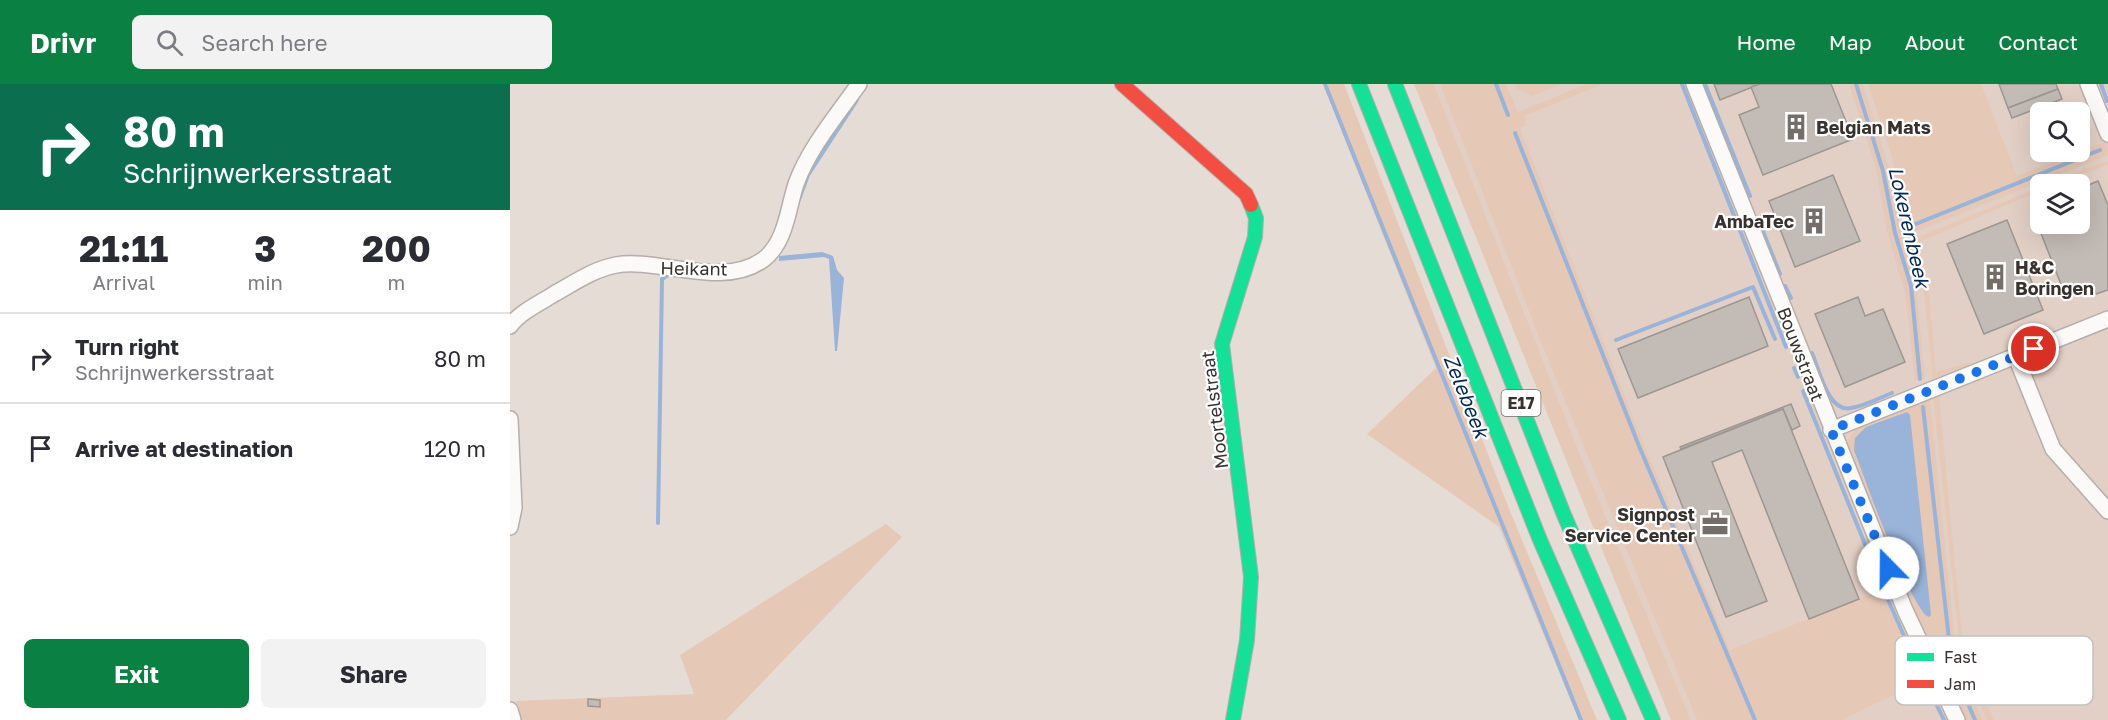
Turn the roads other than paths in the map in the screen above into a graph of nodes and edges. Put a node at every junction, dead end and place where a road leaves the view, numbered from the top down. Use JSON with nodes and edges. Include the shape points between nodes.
{"nodes":[{"id":1,"x":859,"y":84,"type":"edge"},
{"id":2,"x":1122,"y":84,"type":"edge"},
{"id":3,"x":1359,"y":84,"type":"edge"},
{"id":4,"x":1395,"y":84,"type":"edge"},
{"id":5,"x":1694,"y":84,"type":"edge"},
{"id":6,"x":2088,"y":84,"type":"edge"},
{"id":7,"x":2108,"y":134,"type":"edge"},
{"id":8,"x":2108,"y":319,"type":"edge"},
{"id":9,"x":510,"y":326,"type":"edge"},
{"id":10,"x":2016,"y":357,"type":"junction"},
{"id":11,"x":510,"y":419,"type":"edge"},
{"id":12,"x":1831,"y":430,"type":"junction"},
{"id":13,"x":2108,"y":511,"type":"edge"},
{"id":14,"x":510,"y":527,"type":"edge"},
{"id":15,"x":1917,"y":636,"type":"edge"},
{"id":16,"x":1950,"y":705,"type":"edge"},
{"id":17,"x":510,"y":710,"type":"edge"},
{"id":18,"x":513,"y":720,"type":"edge"},
{"id":19,"x":1233,"y":720,"type":"edge"},
{"id":20,"x":1619,"y":720,"type":"edge"},
{"id":21,"x":1653,"y":720,"type":"edge"},
{"id":22,"x":1957,"y":720,"type":"edge"}],
"edges":[{"from":1,"to":9,"type":"street","name":"Heikant","via":[[816,146],[796,183],[777,243],[764,259],[711,272],[617,264],[568,286]]},
{"from":2,"to":19,"type":"main road","name":"Moortelstraat","via":[[1246,194],[1256,218],[1255,237],[1222,344],[1251,577],[1247,640]]},
{"from":3,"to":20,"type":"main road","number":"E17","via":[[1540,540]]},
{"from":4,"to":21,"type":"main road","number":"E17","via":[[1564,515]]},
{"from":5,"to":12,"type":"street","name":"Bouwstraat"},
{"from":6,"to":7,"type":"street"},
{"from":8,"to":10,"type":"street"},
{"from":10,"to":12,"type":"street"},
{"from":10,"to":13,"type":"street","via":[[2053,448]]},
{"from":11,"to":14,"type":"street","via":[[514,508]]},
{"from":12,"to":15,"type":"street","name":"Bouwstraat"},
{"from":16,"to":22,"type":"street","name":"Bouwstraat"},
{"from":17,"to":18,"type":"street"}]}
